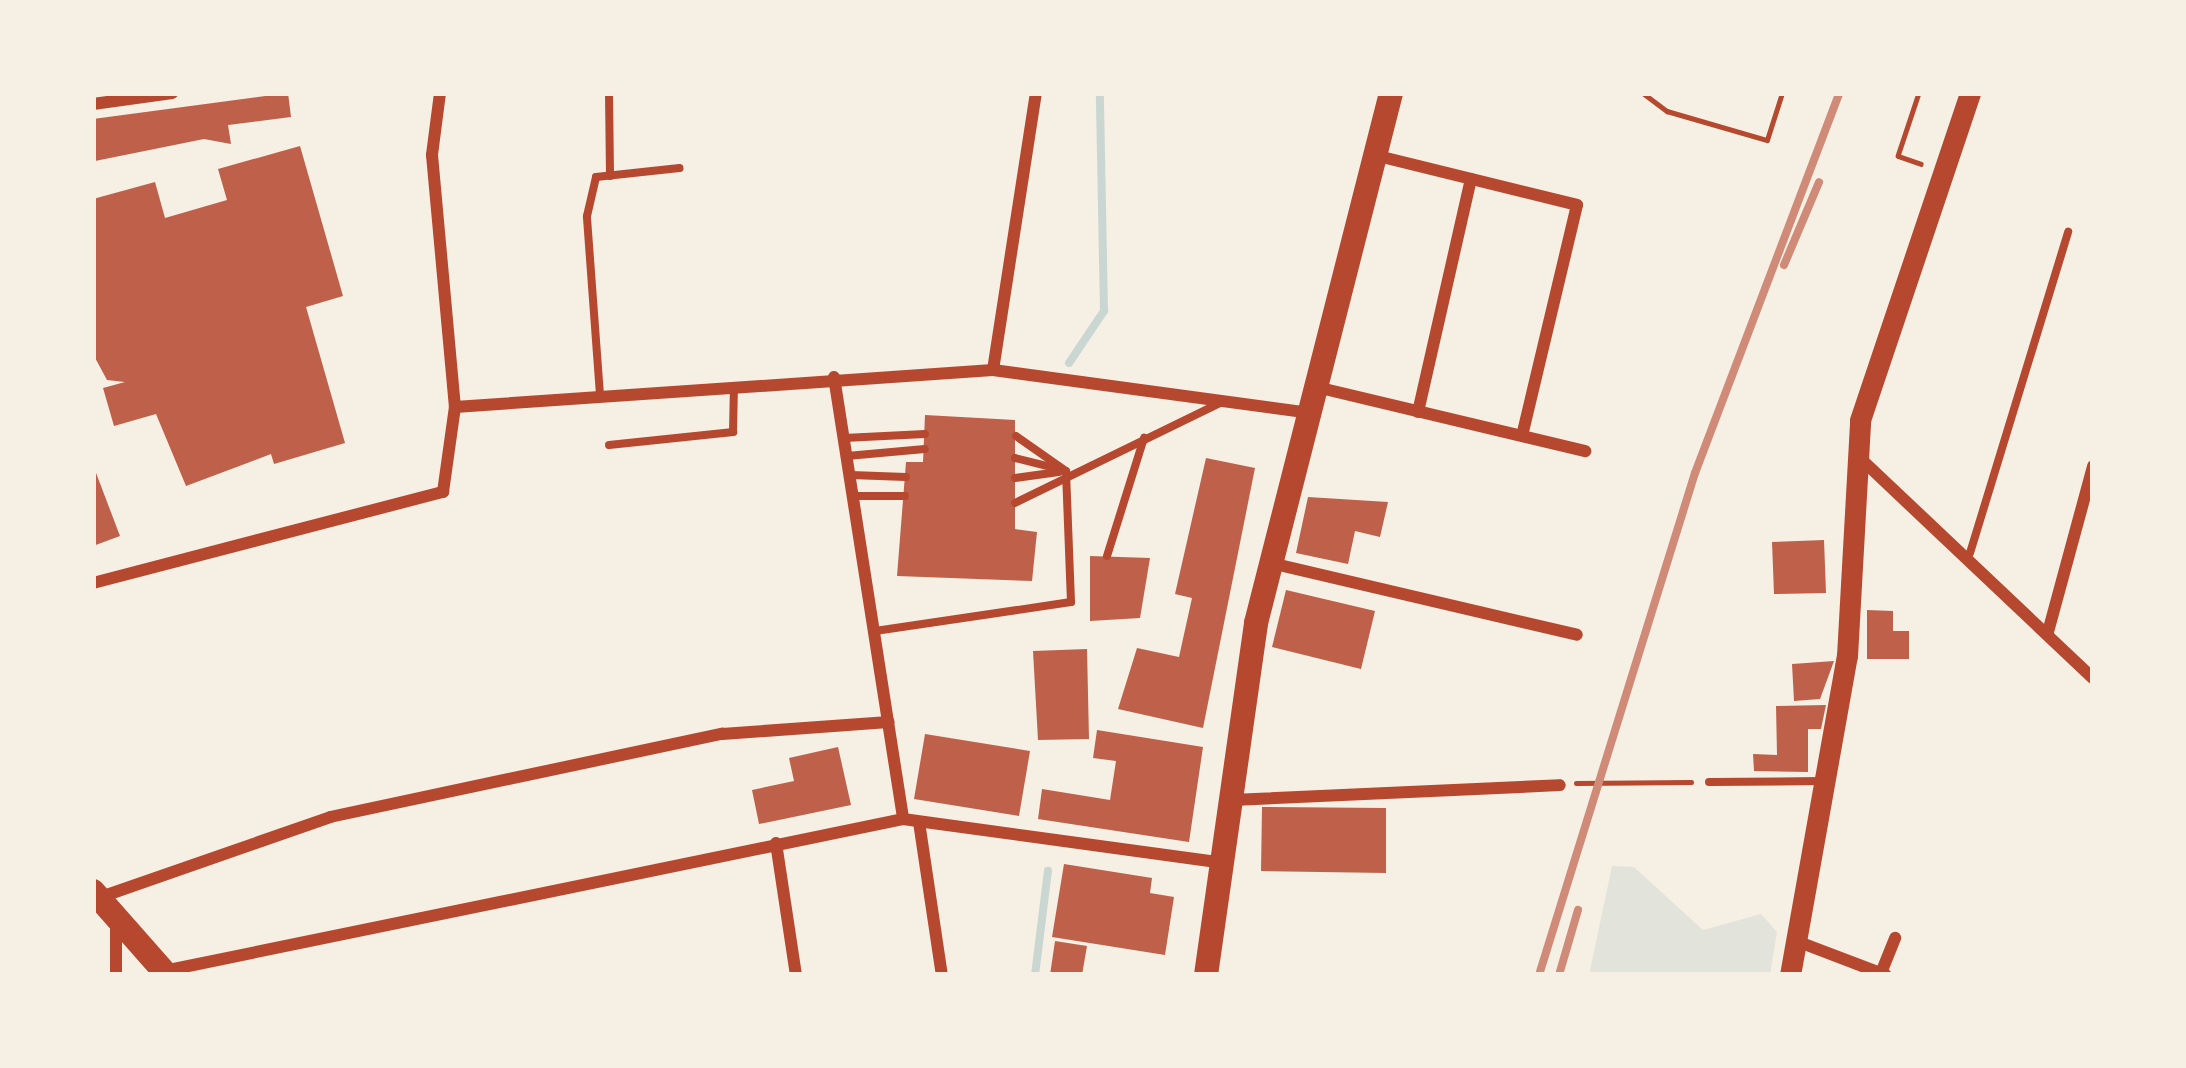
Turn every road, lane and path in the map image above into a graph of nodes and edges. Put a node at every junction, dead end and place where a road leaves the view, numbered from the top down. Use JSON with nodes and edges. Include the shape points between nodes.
{"nodes":[{"id":1,"x":440,"y":93,"type":"edge"},
{"id":2,"x":609,"y":93,"type":"edge"},
{"id":3,"x":1036,"y":93,"type":"edge"},
{"id":4,"x":1391,"y":93,"type":"edge"},
{"id":5,"x":1643,"y":93,"type":"edge"},
{"id":6,"x":1782,"y":93,"type":"edge"},
{"id":7,"x":1918,"y":93,"type":"edge"},
{"id":8,"x":1970,"y":93,"type":"edge"},
{"id":9,"x":162,"y":94,"type":"edge"},
{"id":10,"x":93,"y":104,"type":"edge"},
{"id":11,"x":1373,"y":154,"type":"junction"},
{"id":12,"x":680,"y":168,"type":"dead end"},
{"id":13,"x":1944,"y":173,"type":"junction"},
{"id":14,"x":610,"y":176,"type":"junction"},
{"id":15,"x":1471,"y":179,"type":"junction"},
{"id":16,"x":2068,"y":232,"type":"dead end"},
{"id":17,"x":993,"y":370,"type":"junction"},
{"id":18,"x":834,"y":377,"type":"junction"},
{"id":19,"x":734,"y":385,"type":"junction"},
{"id":20,"x":1310,"y":386,"type":"junction"},
{"id":21,"x":600,"y":395,"type":"junction"},
{"id":22,"x":1223,"y":402,"type":"junction"},
{"id":23,"x":455,"y":407,"type":"junction"},
{"id":24,"x":1304,"y":412,"type":"junction"},
{"id":25,"x":1418,"y":412,"type":"junction"},
{"id":26,"x":925,"y":434,"type":"dead end"},
{"id":27,"x":1016,"y":436,"type":"dead end"},
{"id":28,"x":1144,"y":436,"type":"junction"},
{"id":29,"x":1522,"y":436,"type":"junction"},
{"id":30,"x":844,"y":438,"type":"junction"},
{"id":31,"x":609,"y":445,"type":"dead end"},
{"id":32,"x":925,"y":448,"type":"dead end"},
{"id":33,"x":1585,"y":451,"type":"dead end"},
{"id":34,"x":1854,"y":453,"type":"junction"},
{"id":35,"x":847,"y":456,"type":"junction"},
{"id":36,"x":1015,"y":458,"type":"dead end"},
{"id":37,"x":2093,"y":466,"type":"edge"},
{"id":38,"x":1066,"y":471,"type":"junction"},
{"id":39,"x":849,"y":475,"type":"junction"},
{"id":40,"x":906,"y":477,"type":"dead end"},
{"id":41,"x":1016,"y":478,"type":"dead end"},
{"id":42,"x":852,"y":496,"type":"junction"},
{"id":43,"x":905,"y":496,"type":"dead end"},
{"id":44,"x":1015,"y":503,"type":"dead end"},
{"id":45,"x":1970,"y":553,"type":"junction"},
{"id":46,"x":1107,"y":556,"type":"dead end"},
{"id":47,"x":1270,"y":563,"type":"junction"},
{"id":48,"x":93,"y":583,"type":"edge"},
{"id":49,"x":874,"y":632,"type":"junction"},
{"id":50,"x":2048,"y":632,"type":"junction"},
{"id":51,"x":1577,"y":635,"type":"dead end"},
{"id":52,"x":2093,"y":678,"type":"edge"},
{"id":53,"x":889,"y":722,"type":"junction"},
{"id":54,"x":1825,"y":781,"type":"junction"},
{"id":55,"x":1709,"y":782,"type":"joint"},
{"id":56,"x":1580,"y":783,"type":"dead end"},
{"id":57,"x":1560,"y":784,"type":"dead end"},
{"id":58,"x":1224,"y":800,"type":"junction"},
{"id":59,"x":903,"y":819,"type":"junction"},
{"id":60,"x":919,"y":822,"type":"junction"},
{"id":61,"x":776,"y":844,"type":"junction"},
{"id":62,"x":1215,"y":862,"type":"junction"},
{"id":63,"x":96,"y":894,"type":"edge"},
{"id":64,"x":116,"y":922,"type":"junction"},
{"id":65,"x":1894,"y":938,"type":"dead end"},
{"id":66,"x":1799,"y":941,"type":"junction"},
{"id":67,"x":166,"y":973,"type":"edge"},
{"id":68,"x":1883,"y":974,"type":"edge"},
{"id":69,"x":116,"y":975,"type":"edge"},
{"id":70,"x":796,"y":975,"type":"edge"},
{"id":71,"x":942,"y":975,"type":"edge"},
{"id":72,"x":1206,"y":975,"type":"edge"},
{"id":73,"x":1790,"y":975,"type":"edge"}],
"edges":[{"from":1,"to":23,"type":"street","via":[[432,154]]},
{"from":2,"to":14,"type":"lane"},
{"from":3,"to":17,"type":"street"},
{"from":4,"to":11,"type":"main road"},
{"from":5,"to":6,"type":"path","via":[[1667,111],[1767,140]]},
{"from":7,"to":13,"type":"path","via":[[1898,156]]},
{"from":8,"to":13,"type":"street"},
{"from":9,"to":10,"type":"street"},
{"from":11,"to":15,"type":"street"},
{"from":11,"to":20,"type":"main road"},
{"from":12,"to":14,"type":"lane"},
{"from":13,"to":34,"type":"street"},
{"from":14,"to":21,"type":"lane","via":[[596,177],[587,216]]},
{"from":15,"to":25,"type":"street"},
{"from":15,"to":29,"type":"street","via":[[1577,205]]},
{"from":16,"to":45,"type":"lane"},
{"from":17,"to":18,"type":"street"},
{"from":17,"to":22,"type":"street"},
{"from":18,"to":19,"type":"street"},
{"from":18,"to":30,"type":"street"},
{"from":19,"to":21,"type":"street"},
{"from":19,"to":31,"type":"lane","via":[[733,432]]},
{"from":20,"to":24,"type":"main road"},
{"from":20,"to":25,"type":"street"},
{"from":21,"to":23,"type":"street"},
{"from":22,"to":24,"type":"street"},
{"from":22,"to":28,"type":"lane"},
{"from":23,"to":48,"type":"street","via":[[442,492]]},
{"from":24,"to":47,"type":"main road"},
{"from":25,"to":29,"type":"street"},
{"from":26,"to":30,"type":"lane"},
{"from":27,"to":38,"type":"lane"},
{"from":28,"to":38,"type":"lane"},
{"from":28,"to":46,"type":"lane"},
{"from":29,"to":33,"type":"street"},
{"from":30,"to":35,"type":"street"},
{"from":32,"to":35,"type":"lane"},
{"from":34,"to":45,"type":"street"},
{"from":34,"to":54,"type":"street","via":[[1847,656]]},
{"from":35,"to":39,"type":"street"},
{"from":36,"to":38,"type":"lane"},
{"from":37,"to":50,"type":"street"},
{"from":38,"to":41,"type":"lane"},
{"from":38,"to":44,"type":"lane"},
{"from":38,"to":49,"type":"lane","via":[[1071,602]]},
{"from":39,"to":40,"type":"lane"},
{"from":39,"to":42,"type":"street"},
{"from":42,"to":43,"type":"lane"},
{"from":42,"to":49,"type":"street"},
{"from":45,"to":50,"type":"street"},
{"from":47,"to":51,"type":"street"},
{"from":47,"to":58,"type":"main road"},
{"from":49,"to":53,"type":"street"},
{"from":50,"to":52,"type":"street"},
{"from":53,"to":59,"type":"street"},
{"from":53,"to":63,"type":"street","via":[[722,734],[329,817]]},
{"from":54,"to":55,"type":"lane"},
{"from":54,"to":66,"type":"street"},
{"from":55,"to":56,"type":"path"},
{"from":57,"to":58,"type":"street"},
{"from":58,"to":62,"type":"main road"},
{"from":59,"to":60,"type":"street"},
{"from":59,"to":61,"type":"street"},
{"from":60,"to":62,"type":"street"},
{"from":60,"to":71,"type":"street"},
{"from":61,"to":67,"type":"street"},
{"from":61,"to":70,"type":"street"},
{"from":62,"to":72,"type":"main road"},
{"from":63,"to":64,"type":"main road"},
{"from":64,"to":67,"type":"main road"},
{"from":64,"to":69,"type":"street"},
{"from":65,"to":68,"type":"street"},
{"from":66,"to":68,"type":"street"},
{"from":66,"to":73,"type":"street"}]}
